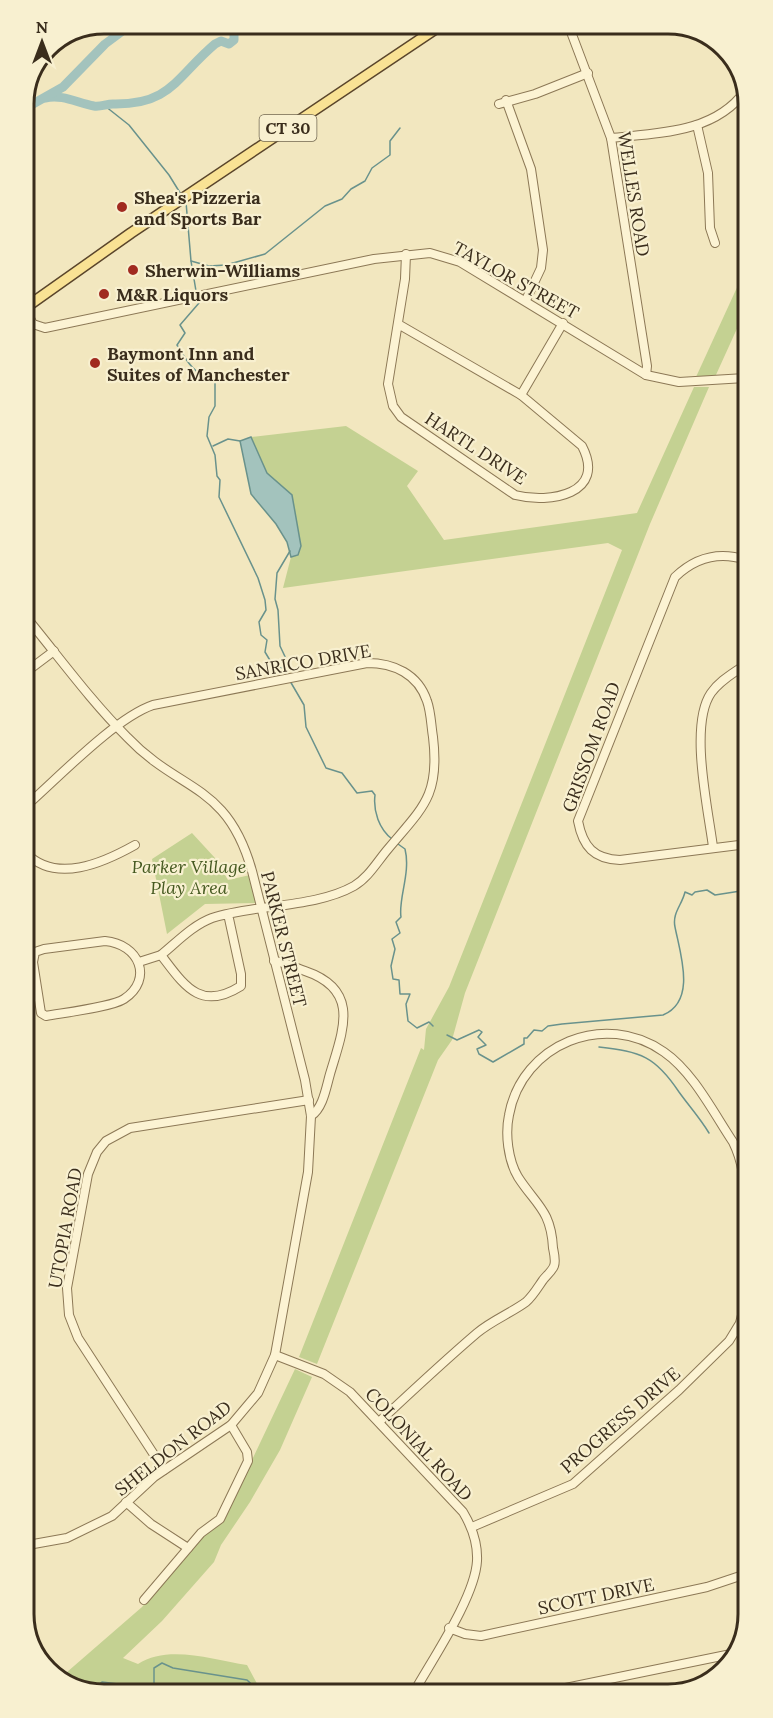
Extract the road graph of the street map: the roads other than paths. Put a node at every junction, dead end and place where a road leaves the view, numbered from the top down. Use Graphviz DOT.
graph roads {
  1 [pos="427,35"];
  2 [pos="572,35"];
  3 [pos="588,73"];
  4 [pos="738,99"];
  5 [pos="697,125"];
  6 [pos="611,138"];
  7 [pos="715,243"];
  8 [pos="406,254"];
  9 [pos="526,300"];
  10 [pos="35,301"];
  11 [pos="563,323"];
  12 [pos="398,324"];
  13 [pos="35,325"];
  14 [pos="646,375"];
  15 [pos="738,378"];
  16 [pos="521,395"];
  17 [pos="738,559"];
  18 [pos="35,628"];
  19 [pos="54,651"];
  20 [pos="35,666"];
  21 [pos="738,672"];
  22 [pos="117,726"];
  23 [pos="35,798"];
  24 [pos="135,845"];
  25 [pos="738,845"];
  26 [pos="713,847"];
  27 [pos="34,859"];
  28 [pos="261,908"];
  29 [pos="228,914"];
  30 [pos="34,955"];
  31 [pos="161,955"];
  32 [pos="274,961"];
  33 [pos="139,962"];
  34 [pos="34,971"];
  35 [pos="309,1100"];
  36 [pos="311,1116"];
  37 [pos="738,1153"];
  38 [pos="738,1326"];
  39 [pos="275,1355"];
  40 [pos="379,1422"];
  41 [pos="231,1425"];
  42 [pos="164,1470"];
  43 [pos="126,1502"];
  44 [pos="472,1527"];
  45 [pos="34,1544"];
  46 [pos="188,1548"];
  47 [pos="738,1576"];
  48 [pos="144,1600"];
  49 [pos="449,1628"];
  50 [pos="724,1655"];
  51 [pos="419,1684"];
  52 [pos="586,1684"];
  1 -- 10 [label="main road, CT 30"];
  2 -- 3 [label="street, WELLES ROAD"];
  3 -- 6 [label="street, WELLES ROAD"];
  3 -- 9 [label="street"];
  4 -- 5 [label="street"];
  5 -- 6 [label="street"];
  5 -- 7 [label="street"];
  6 -- 14 [label="street, WELLES ROAD"];
  8 -- 9 [label="street, TAYLOR STREET"];
  8 -- 12 [label="street, HARTL DRIVE"];
  8 -- 13 [label="street, TAYLOR STREET"];
  9 -- 11 [label="street, TAYLOR STREET"];
  11 -- 14 [label="street, TAYLOR STREET"];
  11 -- 16 [label="street"];
  12 -- 16 [label="street, HARTL DRIVE"];
  12 -- 16 [label="street, HARTL DRIVE"];
  14 -- 15 [label="street, TAYLOR STREET"];
  17 -- 26 [label="street, GRISSOM ROAD"];
  18 -- 19 [label="street, PARKER STREET"];
  19 -- 20 [label="street"];
  19 -- 22 [label="street, PARKER STREET"];
  21 -- 26 [label="street"];
  22 -- 23 [label="street, SANRICO DRIVE"];
  22 -- 28 [label="street, PARKER STREET"];
  22 -- 28 [label="street, SANRICO DRIVE"];
  24 -- 27 [label="street"];
  25 -- 26 [label="street, GRISSOM ROAD"];
  28 -- 29 [label="street, SANRICO DRIVE"];
  28 -- 32 [label="street, PARKER STREET"];
  29 -- 31 [label="street, SANRICO DRIVE"];
  29 -- 31 [label="street"];
  30 -- 33 [label="street"];
  31 -- 33 [label="street"];
  32 -- 35 [label="street, PARKER STREET"];
  32 -- 36 [label="street"];
  33 -- 34 [label="street"];
  35 -- 36 [label="street, PARKER STREET"];
  35 -- 42 [label="street, UTOPIA ROAD"];
  36 -- 39 [label="street, PARKER STREET"];
  37 -- 40 [label="street"];
  38 -- 44 [label="street, PROGRESS DRIVE"];
  39 -- 40 [label="street, COLONIAL ROAD"];
  39 -- 41 [label="street, SHELDON ROAD"];
  40 -- 44 [label="street, COLONIAL ROAD"];
  41 -- 42 [label="street, SHELDON ROAD"];
  41 -- 46 [label="street"];
  42 -- 43 [label="street, SHELDON ROAD"];
  43 -- 45 [label="street, SHELDON ROAD"];
  43 -- 46 [label="street"];
  44 -- 49 [label="street, COLONIAL ROAD"];
  46 -- 48 [label="street"];
  47 -- 49 [label="street, SCOTT DRIVE"];
  49 -- 51 [label="street, COLONIAL ROAD"];
  50 -- 52 [label="street"];
}
